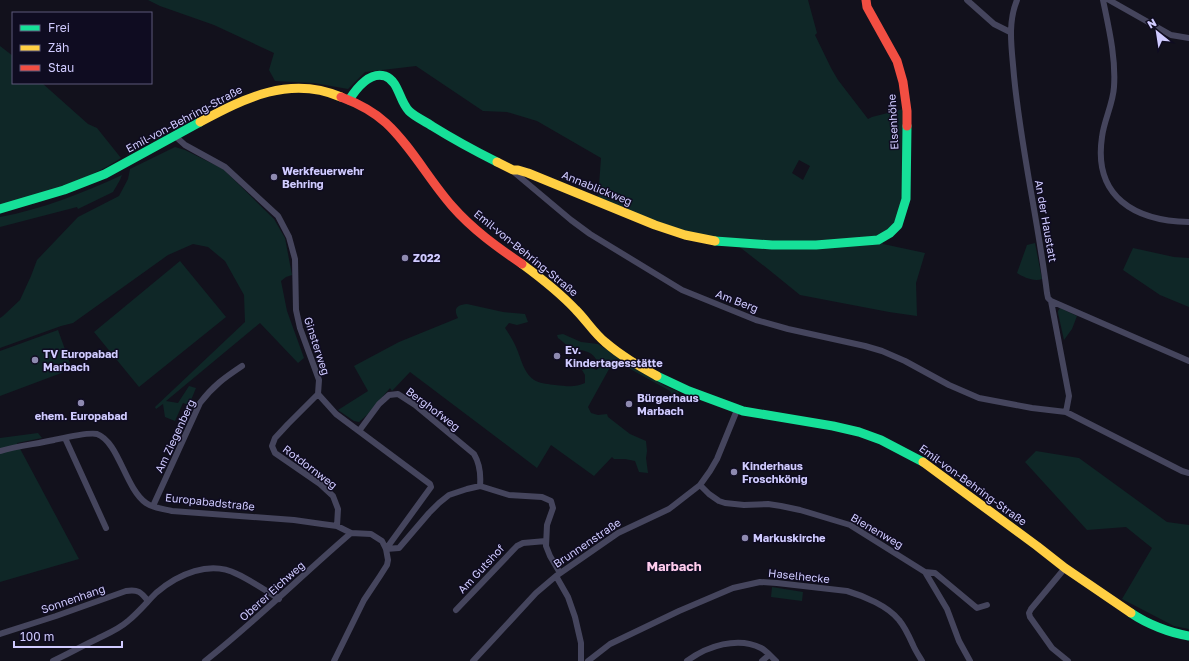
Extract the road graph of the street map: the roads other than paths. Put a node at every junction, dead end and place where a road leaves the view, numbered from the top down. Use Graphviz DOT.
graph roads {
  1 [pos="866,0"];
  2 [pos="967,0"];
  3 [pos="1017,0"];
  4 [pos="1103,0"];
  5 [pos="1109,0"];
  6 [pos="1010,32"];
  7 [pos="1189,38"];
  8 [pos="349,100"];
  9 [pos="175,136"];
  10 [pos="513,170"];
  11 [pos="0,209"];
  12 [pos="1189,222"];
  13 [pos="878,240"];
  14 [pos="1051,301"];
  15 [pos="1189,361"];
  16 [pos="242,366"];
  17 [pos="318,394"];
  18 [pos="737,410"];
  19 [pos="1066,412"];
  20 [pos="359,431"];
  21 [pos="65,438"];
  22 [pos="0,451"];
  23 [pos="1189,473"];
  24 [pos="700,485"];
  25 [pos="480,486"];
  26 [pos="153,506"];
  27 [pos="337,526"];
  28 [pos="106,528"];
  29 [pos="351,533"];
  30 [pos="546,541"];
  31 [pos="386,549"];
  32 [pos="1065,568"];
  33 [pos="925,572"];
  34 [pos="558,575"];
  35 [pos="279,598"];
  36 [pos="148,601"];
  37 [pos="987,605"];
  38 [pos="456,610"];
  39 [pos="0,634"];
  40 [pos="1189,636"];
  41 [pos="769,655"];
  42 [pos="53,661"];
  43 [pos="205,661"];
  44 [pos="334,661"];
  45 [pos="473,661"];
  46 [pos="581,661"];
  47 [pos="588,661"];
  48 [pos="687,661"];
  49 [pos="762,661"];
  50 [pos="776,661"];
  51 [pos="922,661"];
  52 [pos="970,661"];
  53 [pos="1068,661"];
  1 -- 13 [label="main road, Elsenhöhe"];
  2 -- 6 [label="street"];
  3 -- 6 [label="street, An der Haustatt"];
  4 -- 12 [label="street"];
  5 -- 7 [label="street"];
  6 -- 14 [label="street, An der Haustatt"];
  8 -- 9 [label="main road, Emil-von-Behring-Straße"];
  8 -- 10 [label="main road, Annablickweg"];
  8 -- 18 [label="main road, Emil-von-Behring-Straße"];
  9 -- 11 [label="main road, Emil-von-Behring-Straße"];
  9 -- 17 [label="street, Ginsterweg"];
  10 -- 13 [label="main road, Annablickweg"];
  10 -- 19 [label="street, Am Berg"];
  14 -- 15 [label="street"];
  14 -- 19 [label="street, An der Haustatt"];
  16 -- 26 [label="street, Am Ziegenberg"];
  17 -- 20 [label="street"];
  17 -- 27 [label="street, Rotdornweg"];
  18 -- 24 [label="street, Brunnenstraße"];
  18 -- 32 [label="main road, Emil-von-Behring-Straße"];
  19 -- 23 [label="street"];
  20 -- 25 [label="street, Berghofweg"];
  20 -- 31 [label="street"];
  21 -- 22 [label="street, Europabadstraße"];
  21 -- 26 [label="street, Europabadstraße"];
  21 -- 28 [label="street"];
  24 -- 33 [label="street, Bienenweg"];
  24 -- 34 [label="street, Brunnenstraße"];
  25 -- 30 [label="street"];
  25 -- 31 [label="street"];
  26 -- 27 [label="street, Europabadstraße"];
  27 -- 29 [label="street, Europabadstraße"];
  29 -- 31 [label="street"];
  29 -- 35 [label="street, Oberer Eichweg"];
  30 -- 34 [label="street"];
  30 -- 38 [label="street, Am Gutshof"];
  31 -- 44 [label="street"];
  32 -- 40 [label="main road, Emil-von-Behring-Straße"];
  32 -- 53 [label="street"];
  33 -- 37 [label="street, Bienenweg"];
  33 -- 52 [label="street"];
  34 -- 45 [label="street, Brunnenstraße"];
  34 -- 46 [label="street"];
  35 -- 36 [label="street"];
  35 -- 43 [label="street, Oberer Eichweg"];
  36 -- 39 [label="street, Sonnenhang"];
  36 -- 42 [label="street"];
  41 -- 48 [label="street"];
  41 -- 49 [label="street"];
  41 -- 50 [label="street"];
  47 -- 51 [label="street, Haselhecke"];
}
